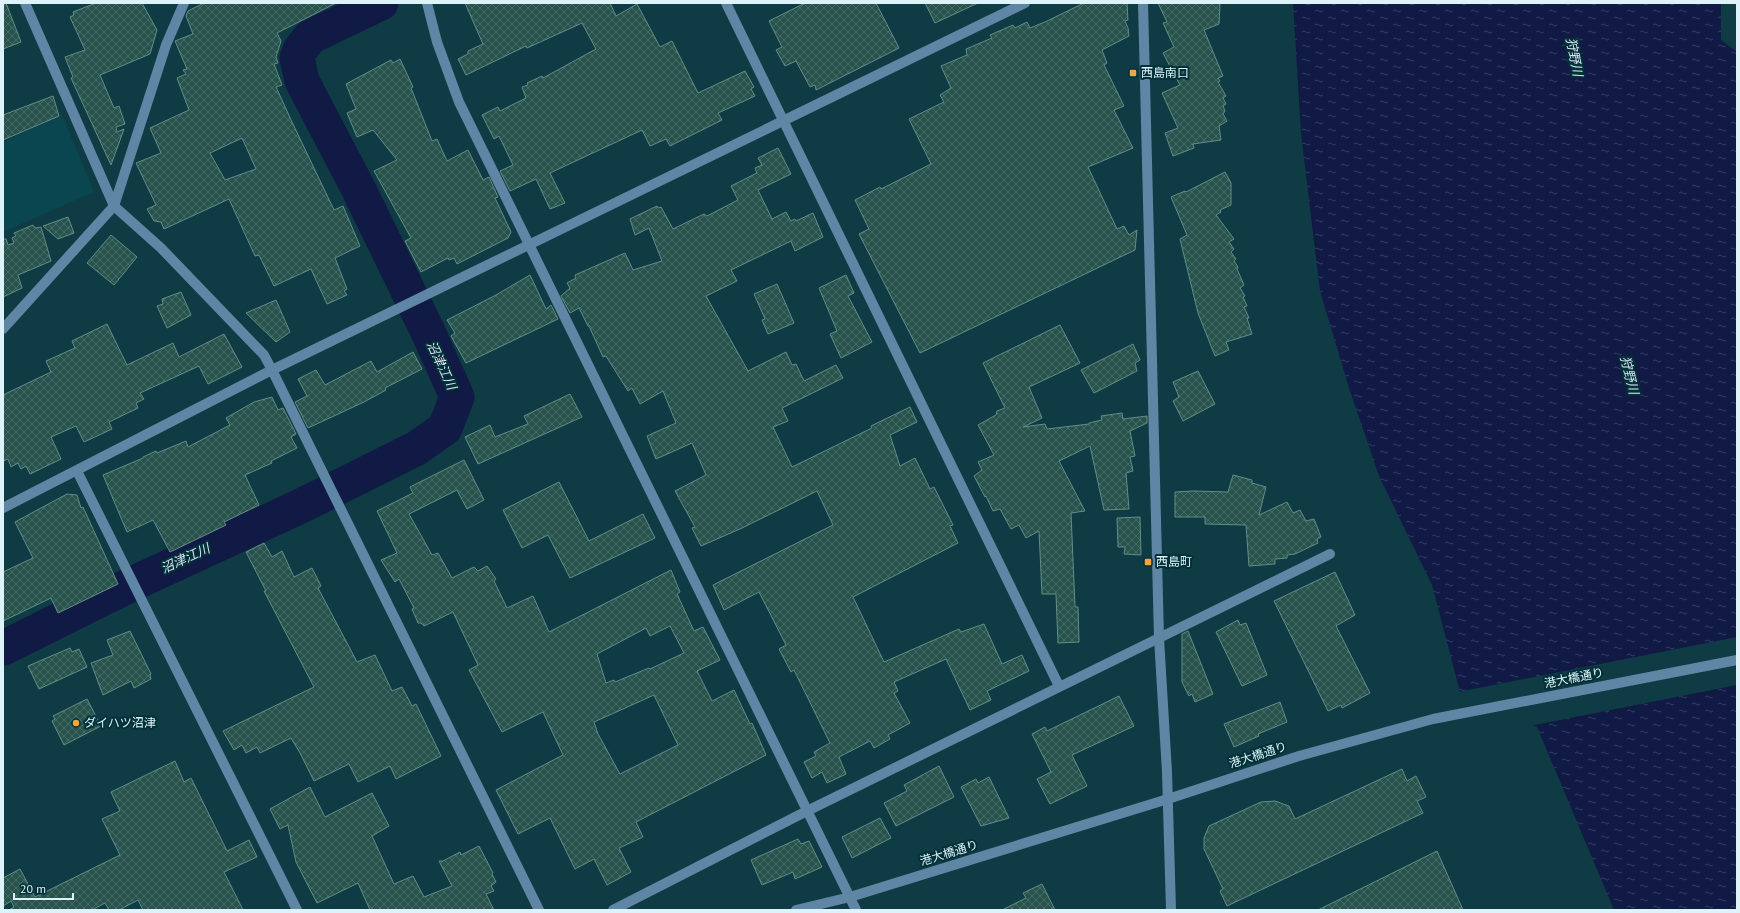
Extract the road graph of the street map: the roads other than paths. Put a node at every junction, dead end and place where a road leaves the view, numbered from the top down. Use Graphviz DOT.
graph roads {
  1 [pos="25,3"];
  2 [pos="184,3"];
  3 [pos="427,3"];
  4 [pos="726,3"];
  5 [pos="1143,3"];
  6 [pos="1022,4"];
  7 [pos="782,121"];
  8 [pos="114,206"];
  9 [pos="529,245"];
  10 [pos="3,329"];
  11 [pos="272,370"];
  12 [pos="77,471"];
  13 [pos="3,508"];
  14 [pos="1330,554"];
  15 [pos="1159,638"];
  16 [pos="1737,660"];
  17 [pos="1059,686"];
  18 [pos="1168,799"];
  19 [pos="807,811"];
  20 [pos="850,897"];
  21 [pos="296,910"];
  22 [pos="539,910"];
  23 [pos="613,910"];
  24 [pos="796,910"];
  25 [pos="856,910"];
  26 [pos="1171,910"];
  1 -- 8 [label="street"];
  2 -- 8 [label="street"];
  3 -- 9 [label="street"];
  4 -- 7 [label="street"];
  5 -- 15 [label="street"];
  6 -- 7 [label="street"];
  7 -- 9 [label="street"];
  7 -- 17 [label="street"];
  8 -- 10 [label="street"];
  8 -- 11 [label="street"];
  9 -- 11 [label="street"];
  9 -- 19 [label="street"];
  11 -- 12 [label="street"];
  11 -- 22 [label="street"];
  12 -- 13 [label="street"];
  12 -- 21 [label="street"];
  14 -- 15 [label="street"];
  15 -- 17 [label="street"];
  15 -- 18 [label="street"];
  16 -- 18 [label="street, 港大橋通り"];
  17 -- 19 [label="street"];
  18 -- 20 [label="street, 港大橋通り"];
  18 -- 26 [label="street"];
  19 -- 20 [label="street"];
  19 -- 23 [label="street"];
  20 -- 24 [label="street, 港大橋通り"];
  20 -- 25 [label="street"];
}
